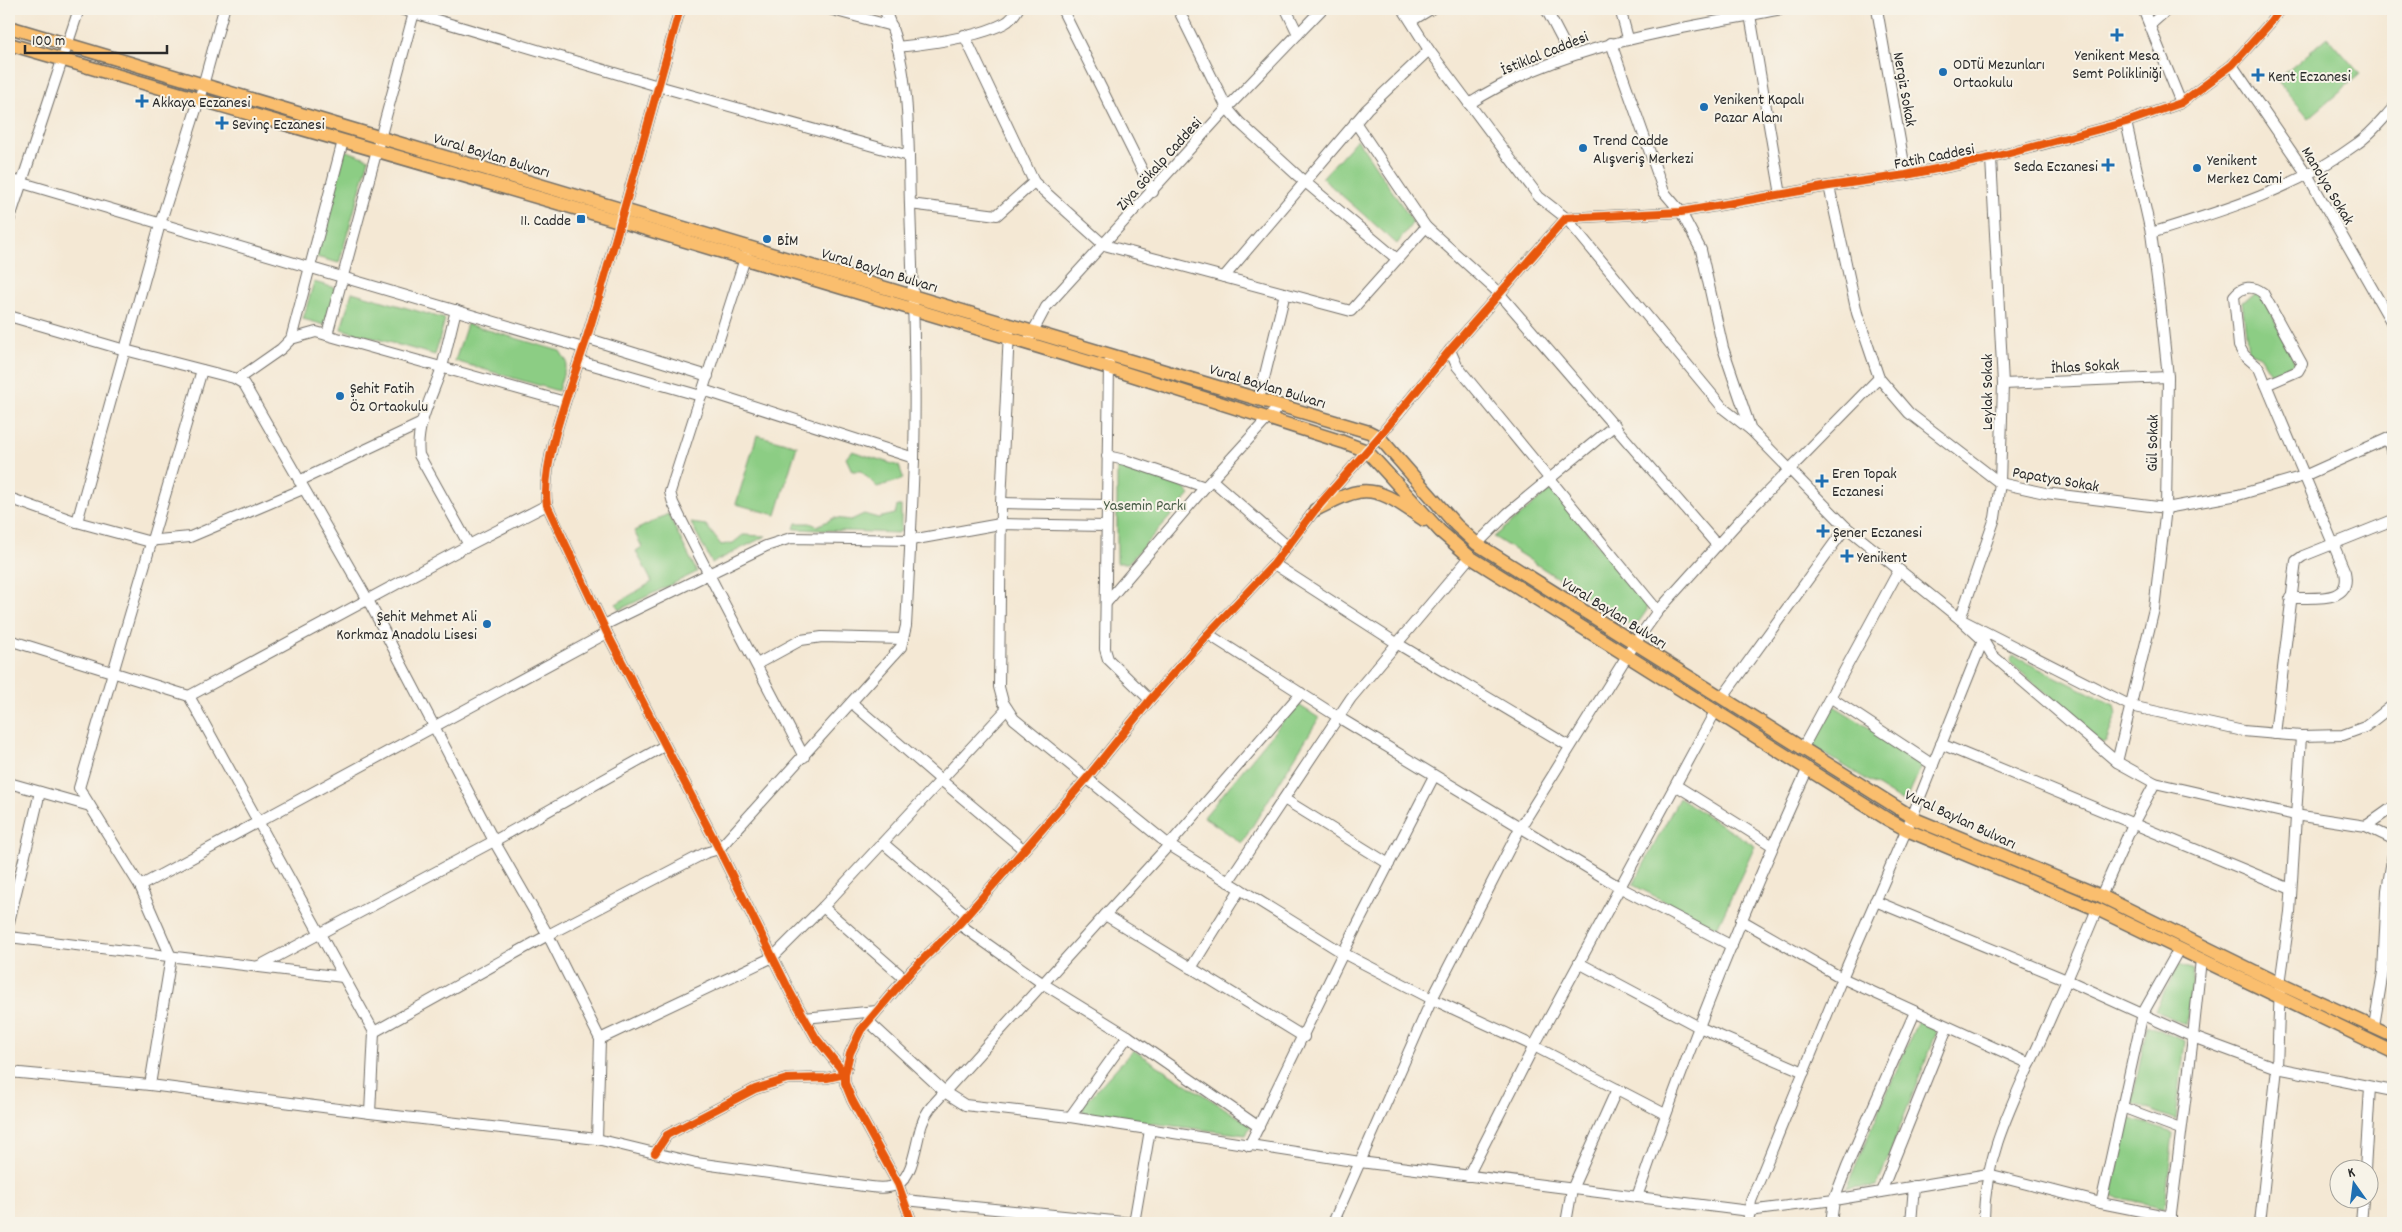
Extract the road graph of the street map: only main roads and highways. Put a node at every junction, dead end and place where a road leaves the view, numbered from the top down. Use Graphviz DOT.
graph roads {
  1 [pos="2388,9"];
  2 [pos="2393,13"];
  3 [pos="9,27"];
  4 [pos="9,44"];
  5 [pos="621,215"];
  6 [pos="913,302"];
  7 [pos="1315,510"];
  8 [pos="1440,531"];
  9 [pos="2393,1036"];
  10 [pos="2393,1052"];
  1 -- 2 [label="main road"];
  3 -- 5 [label="main road, Vural Baylan Bulvarı"];
  4 -- 5 [label="main road, Vural Baylan Bulvarı"];
  5 -- 6 [label="main road, Vural Baylan Bulvarı"];
  6 -- 8 [label="main road, Vural Baylan Bulvarı"];
  6 -- 9 [label="main road, Vural Baylan Bulvarı"];
  7 -- 8 [label="main road"];
  8 -- 10 [label="main road, Vural Baylan Bulvarı"];
}
